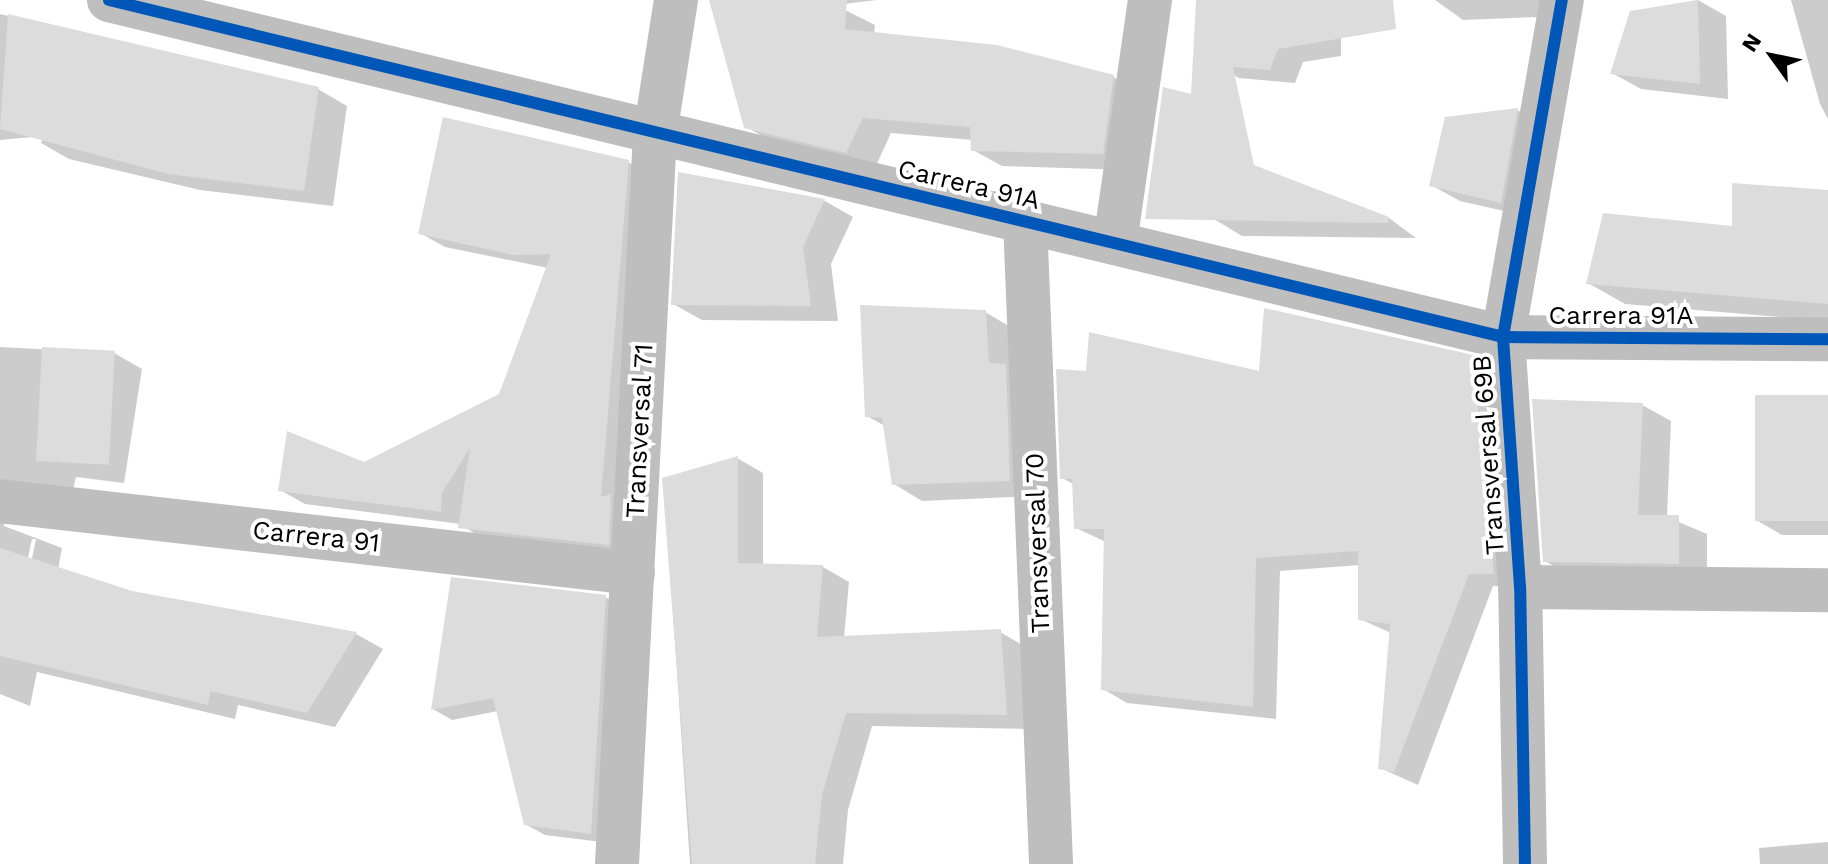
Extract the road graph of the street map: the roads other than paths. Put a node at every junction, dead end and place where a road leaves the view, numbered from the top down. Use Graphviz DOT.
graph roads {
  1 [pos="109,0"];
  2 [pos="676,0"];
  3 [pos="1150,0"];
  4 [pos="1562,0"];
  5 [pos="200,11"];
  6 [pos="655,134"];
  7 [pos="1025,221"];
  8 [pos="1115,243"];
  9 [pos="1503,337"];
  10 [pos="1828,339"];
  11 [pos="0,501"];
  12 [pos="633,573"];
  13 [pos="1520,587"];
  14 [pos="1828,590"];
  15 [pos="617,864"];
  16 [pos="1051,864"];
  17 [pos="1525,864"];
  1 -- 5 [label="street, Carrera 91A"];
  2 -- 6 [label="street, Transversal 71"];
  3 -- 8 [label="street"];
  4 -- 9 [label="street, Transversal 69B"];
  5 -- 6 [label="street, Carrera 91A"];
  6 -- 7 [label="street, Carrera 91A"];
  6 -- 12 [label="street, Transversal 71"];
  7 -- 8 [label="street, Carrera 91A"];
  7 -- 16 [label="street, Transversal 70"];
  8 -- 9 [label="street, Carrera 91A"];
  9 -- 10 [label="street, Carrera 91A"];
  9 -- 13 [label="street, Transversal 69B"];
  11 -- 12 [label="street, Carrera 91"];
  12 -- 15 [label="street, Transversal 71"];
  13 -- 14 [label="street"];
  13 -- 17 [label="street, Transversal 69B"];
}
